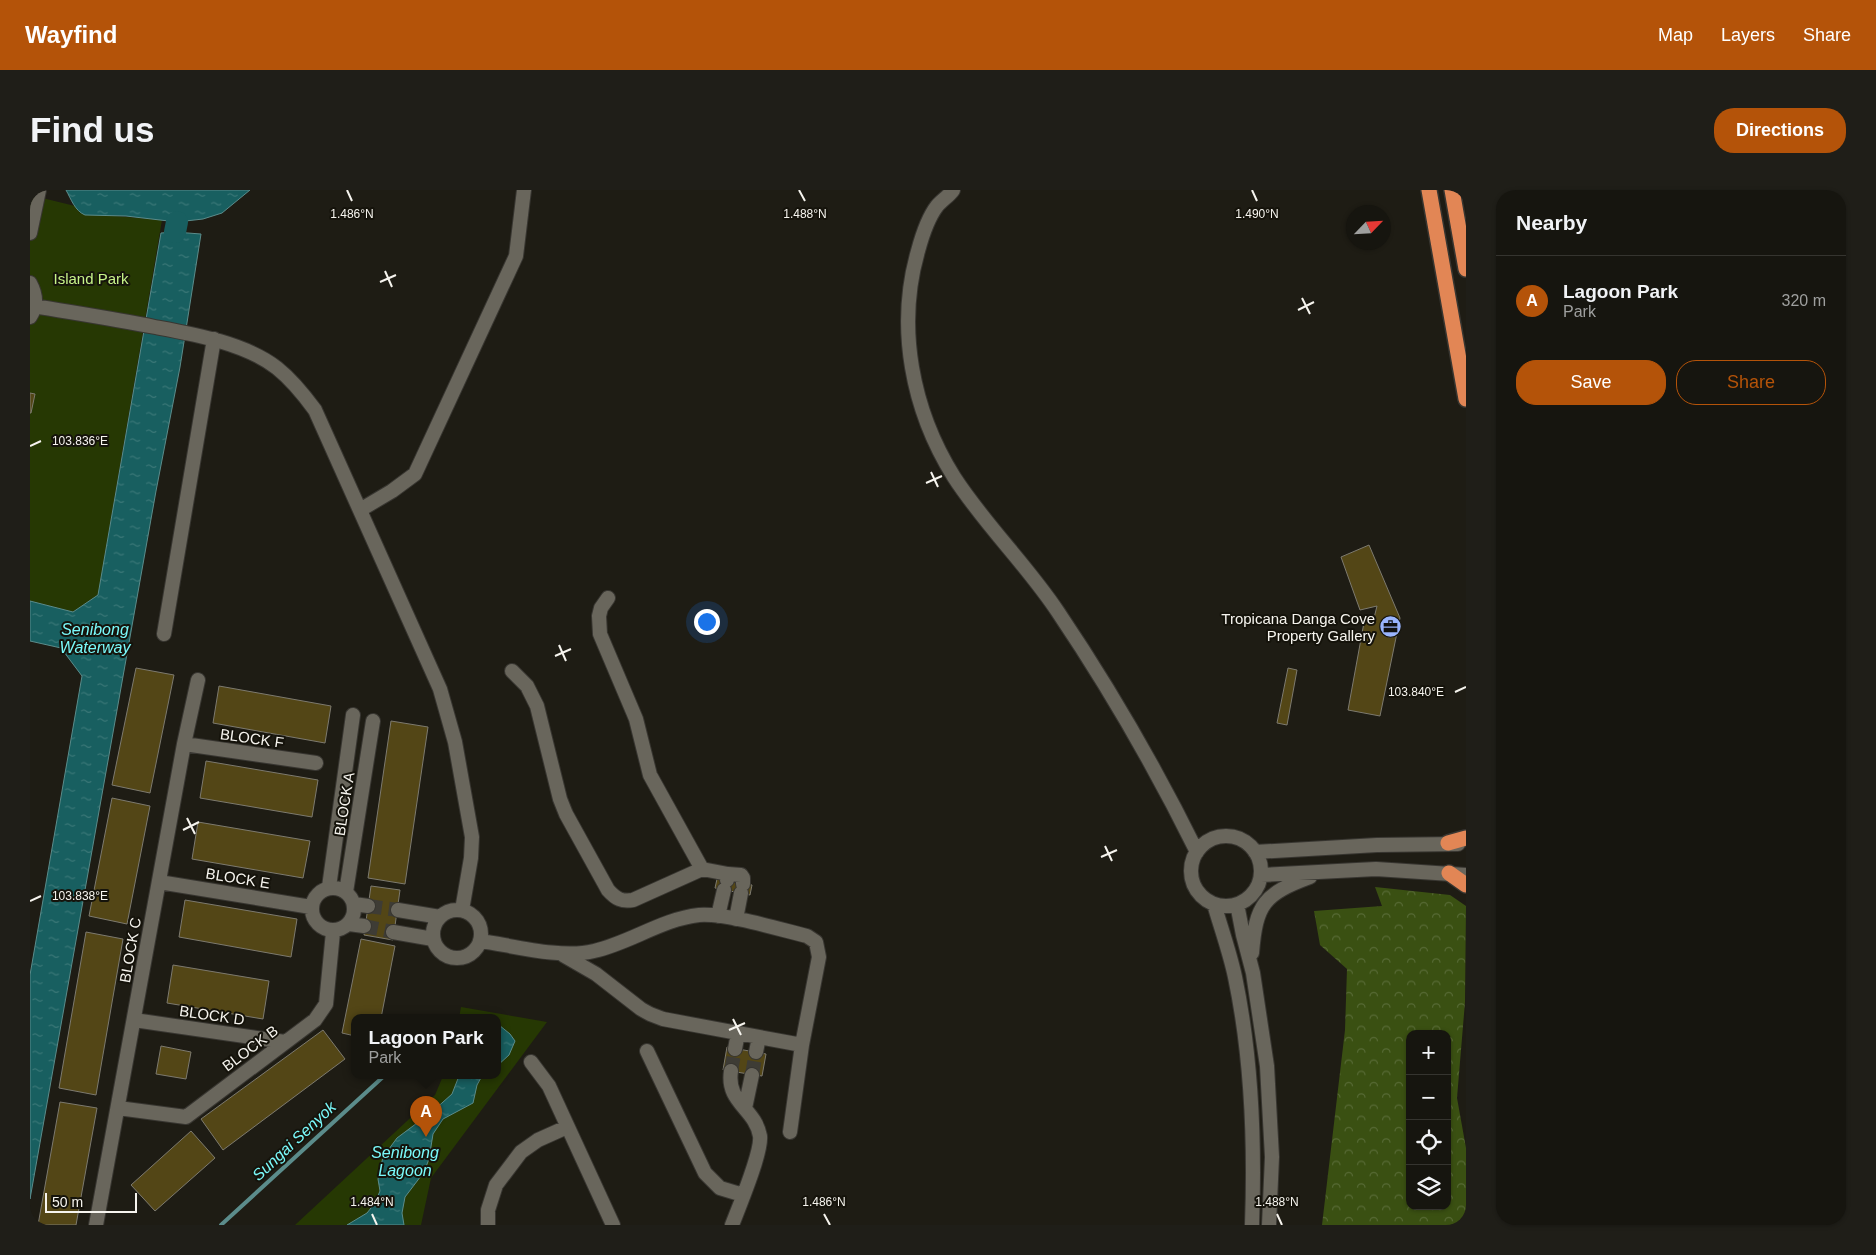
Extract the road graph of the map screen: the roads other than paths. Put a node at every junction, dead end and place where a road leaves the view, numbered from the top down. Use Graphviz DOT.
graph roads {
  1 [pos="39,190"];
  2 [pos="524,190"];
  3 [pos="1430,190"];
  4 [pos="1452,190"];
  5 [pos="949,191"];
  6 [pos="31,228"];
  7 [pos="1466,269"];
  8 [pos="30,283"];
  9 [pos="32,312"];
  10 [pos="214,339"];
  11 [pos="1466,399"];
  12 [pos="360,510"];
  13 [pos="608,598"];
  14 [pos="164,634"];
  15 [pos="512,671"];
  16 [pos="198,680"];
  17 [pos="353,715"];
  18 [pos="374,721"];
  19 [pos="184,744"];
  20 [pos="316,764"];
  21 [pos="1466,838"];
  22 [pos="1448,844"];
  23 [pos="1466,845"];
  24 [pos="1197,852"];
  25 [pos="1255,852"];
  26 [pos="702,869"];
  27 [pos="1323,872"];
  28 [pos="1448,873"];
  29 [pos="1261,875"];
  30 [pos="1466,875"];
  31 [pos="726,881"];
  32 [pos="159,882"];
  33 [pos="1466,885"];
  34 [pos="329,888"];
  35 [pos="350,898"];
  36 [pos="1214,904"];
  37 [pos="1237,904"];
  38 [pos="368,906"];
  39 [pos="311,907"];
  40 [pos="398,910"];
  41 [pos="462,910"];
  42 [pos="440,916"];
  43 [pos="718,916"];
  44 [pos="736,919"];
  45 [pos="349,924"];
  46 [pos="364,926"];
  47 [pos="333,932"];
  48 [pos="393,932"];
  49 [pos="433,939"];
  50 [pos="481,941"];
  51 [pos="560,953"];
  52 [pos="1251,964"];
  53 [pos="134,1020"];
  54 [pos="738,1033"];
  55 [pos="759,1037"];
  56 [pos="285,1042"];
  57 [pos="802,1044"];
  58 [pos="735,1049"];
  59 [pos="647,1051"];
  60 [pos="756,1052"];
  61 [pos="531,1062"];
  62 [pos="731,1071"];
  63 [pos="752,1075"];
  64 [pos="118,1108"];
  65 [pos="746,1108"];
  66 [pos="568,1127"];
  67 [pos="790,1132"];
  68 [pos="743,1195"];
  69 [pos="96,1225"];
  70 [pos="488,1225"];
  71 [pos="613,1225"];
  72 [pos="732,1225"];
  73 [pos="1252,1225"];
  74 [pos="1270,1225"];
  1 -- 6 [label="street"];
  2 -- 12 [label="street"];
  3 -- 11 [label="highway"];
  4 -- 7 [label="highway"];
  5 -- 24 [label="street"];
  8 -- 9 [label="street"];
  9 -- 10 [label="street"];
  10 -- 12 [label="street"];
  10 -- 14 [label="street"];
  12 -- 41 [label="street"];
  13 -- 26 [label="street"];
  15 -- 26 [label="street"];
  16 -- 19 [label="street, BLOCK C"];
  17 -- 34 [label="street"];
  18 -- 35 [label="street, BLOCK A"];
  19 -- 20 [label="street, BLOCK F"];
  19 -- 32 [label="street, BLOCK C"];
  21 -- 22 [label="highway"];
  22 -- 23 [label="street"];
  22 -- 25 [label="street"];
  24 -- 25 [label="street"];
  24 -- 36 [label="street"];
  25 -- 29 [label="street"];
  26 -- 31 [label="street"];
  27 -- 28 [label="street"];
  27 -- 29 [label="street"];
  27 -- 52 [label="street"];
  28 -- 30 [label="street"];
  28 -- 33 [label="highway"];
  29 -- 37 [label="street"];
  31 -- 43 [label="street"];
  31 -- 44 [label="street"];
  32 -- 39 [label="street, BLOCK E"];
  32 -- 53 [label="street, BLOCK C"];
  34 -- 35 [label="street"];
  34 -- 39 [label="street"];
  35 -- 38 [label="street"];
  35 -- 45 [label="street"];
  36 -- 37 [label="street"];
  36 -- 73 [label="street"];
  37 -- 52 [label="street"];
  39 -- 47 [label="street"];
  40 -- 42 [label="street"];
  41 -- 42 [label="street"];
  41 -- 50 [label="street"];
  42 -- 49 [label="street"];
  43 -- 44 [label="street"];
  43 -- 51 [label="street"];
  44 -- 57 [label="street"];
  45 -- 46 [label="street"];
  45 -- 47 [label="street"];
  47 -- 56 [label="street, BLOCK B"];
  48 -- 49 [label="street"];
  49 -- 50 [label="street"];
  50 -- 51 [label="street"];
  51 -- 54 [label="street"];
  52 -- 74 [label="street"];
  53 -- 56 [label="street, BLOCK D"];
  53 -- 64 [label="street, BLOCK C"];
  54 -- 55 [label="street"];
  54 -- 58 [label="street"];
  55 -- 57 [label="street"];
  55 -- 60 [label="street"];
  56 -- 64 [label="street, BLOCK B"];
  57 -- 67 [label="street"];
  59 -- 68 [label="street"];
  61 -- 66 [label="street"];
  62 -- 65 [label="street"];
  63 -- 65 [label="street"];
  64 -- 69 [label="street, BLOCK C"];
  65 -- 68 [label="street"];
  66 -- 70 [label="street"];
  66 -- 71 [label="street"];
  68 -- 72 [label="street"];
}
